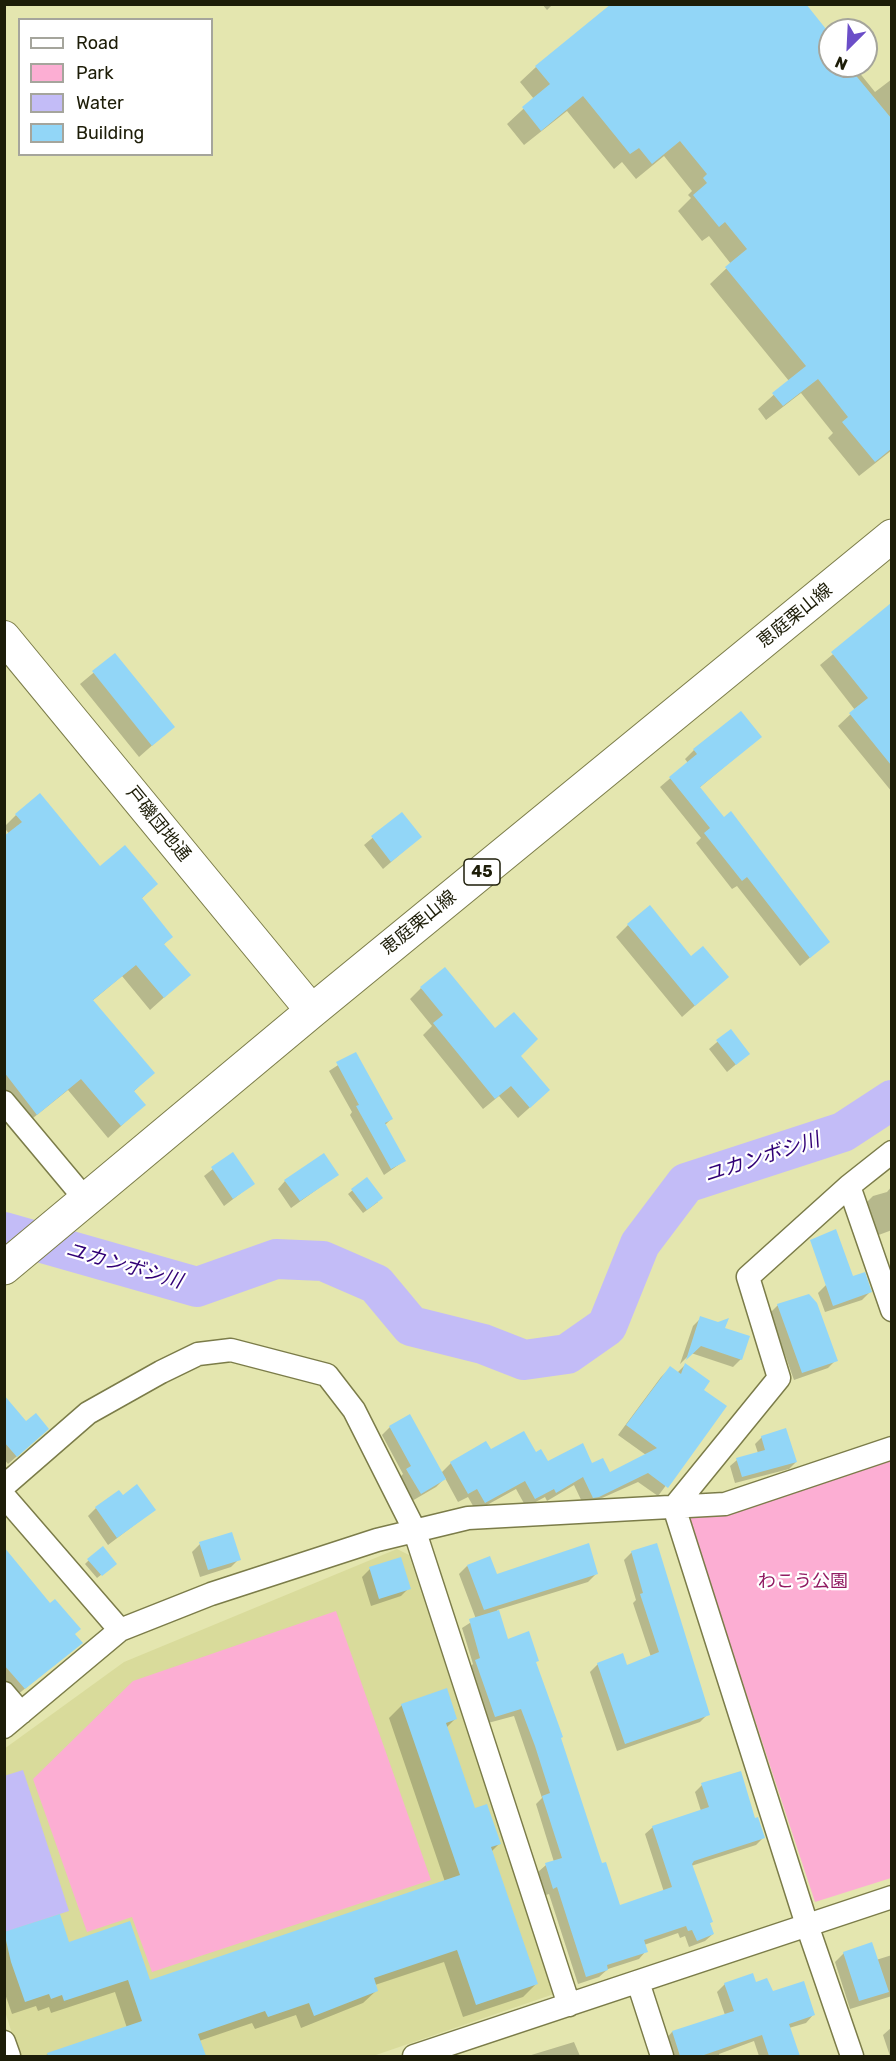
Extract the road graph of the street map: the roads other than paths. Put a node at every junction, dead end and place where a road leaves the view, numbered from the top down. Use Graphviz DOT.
graph roads {
  1 [pos="891,536"];
  2 [pos="4,637"];
  3 [pos="312,1011"];
  4 [pos="4,1102"];
  5 [pos="891,1152"];
  6 [pos="849,1186"];
  7 [pos="80,1205"];
  8 [pos="10,1263"];
  9 [pos="891,1310"];
  10 [pos="891,1448"];
  11 [pos="4,1486"];
  12 [pos="4,1496"];
  13 [pos="674,1507"];
  14 [pos="414,1529"];
  15 [pos="120,1630"];
  16 [pos="4,1693"];
  17 [pos="13,1720"];
  18 [pos="891,1898"];
  19 [pos="807,1926"];
  20 [pos="638,1982"];
  21 [pos="569,2005"];
  22 [pos="4,2042"];
  23 [pos="456,2050"];
  24 [pos="9,2056"];
  25 [pos="414,2056"];
  26 [pos="662,2056"];
  27 [pos="852,2056"];
  1 -- 3 [label="main road, 恵庭栗山線 / 45"];
  2 -- 3 [label="street, 戸磯団地通"];
  3 -- 7 [label="main road, 恵庭栗山線 / 45"];
  4 -- 7 [label="street"];
  5 -- 6 [label="street"];
  6 -- 9 [label="street"];
  6 -- 13 [label="street"];
  7 -- 8 [label="main road, 恵庭栗山線 / 45"];
  10 -- 13 [label="street"];
  11 -- 14 [label="street"];
  12 -- 15 [label="street"];
  13 -- 14 [label="street"];
  13 -- 19 [label="street"];
  14 -- 15 [label="street"];
  14 -- 21 [label="street"];
  15 -- 17 [label="street"];
  16 -- 17 [label="street"];
  18 -- 19 [label="street"];
  19 -- 20 [label="street"];
  19 -- 27 [label="street"];
  20 -- 21 [label="street"];
  20 -- 26 [label="street"];
  21 -- 23 [label="street"];
  22 -- 24 [label="street"];
  23 -- 25 [label="street"];
}
